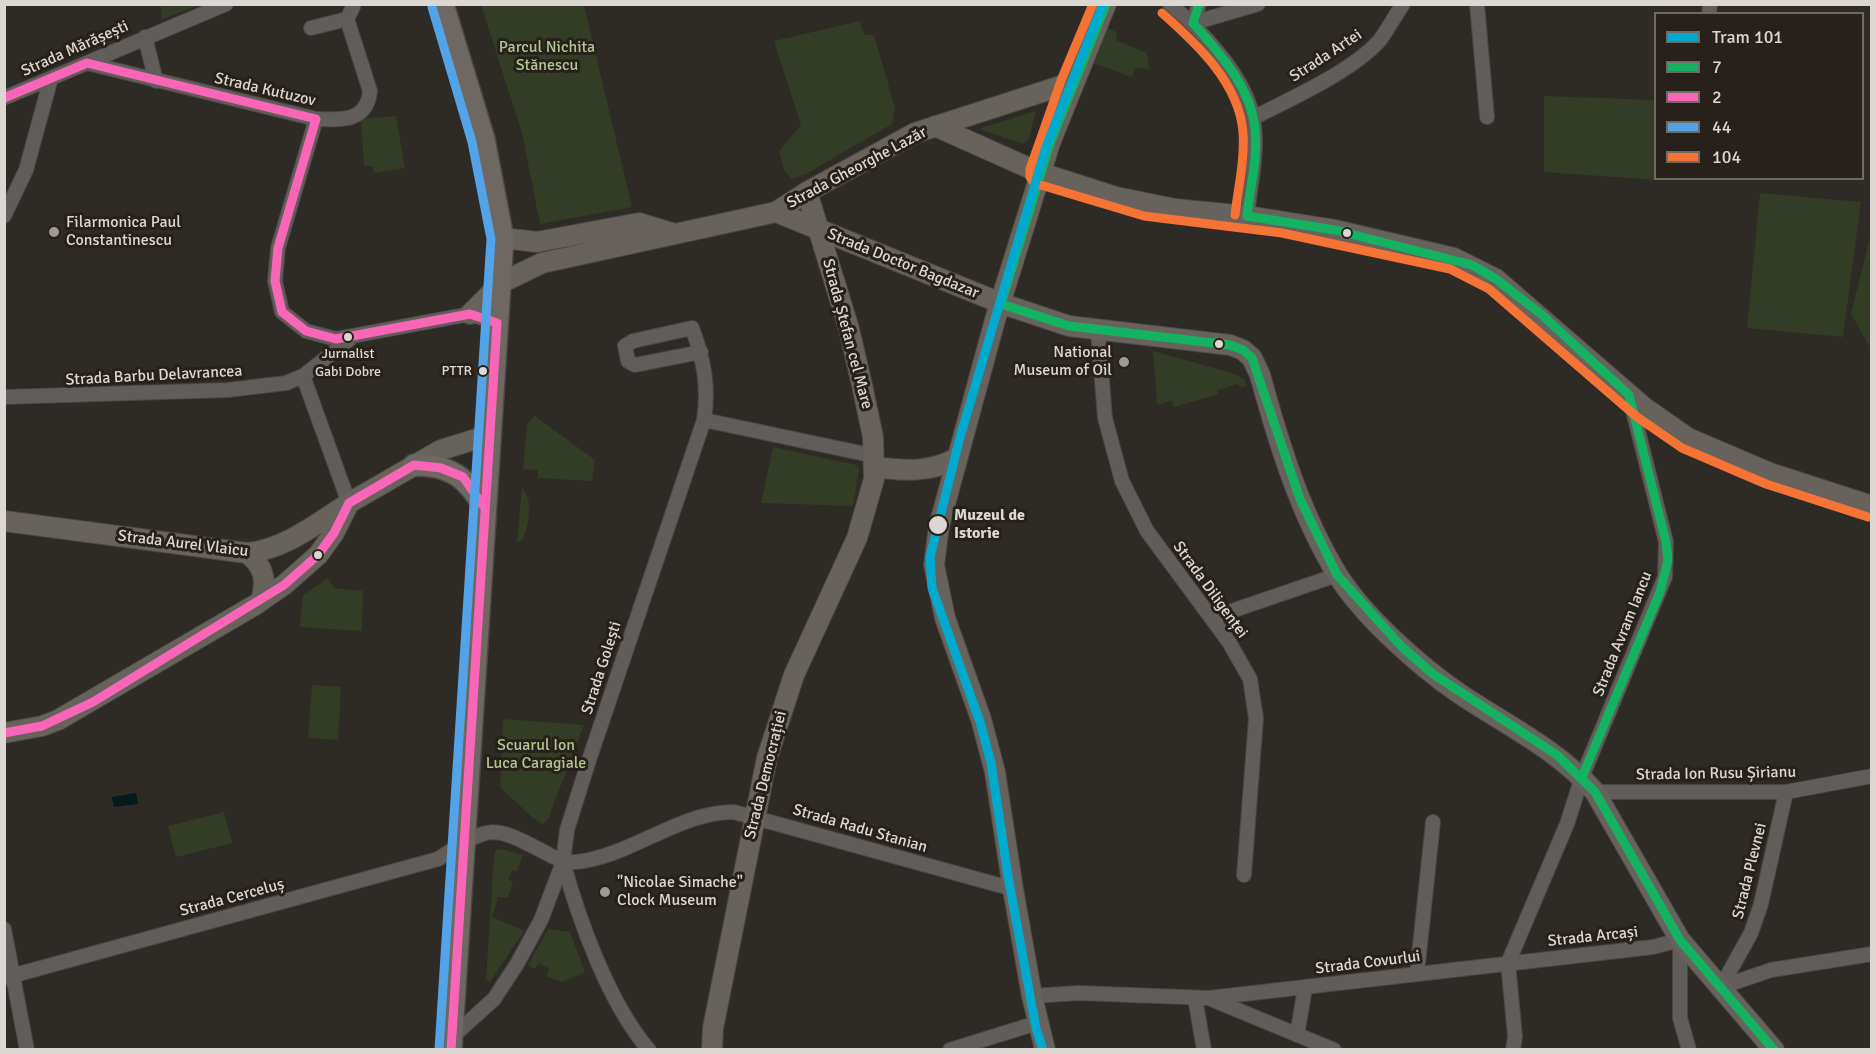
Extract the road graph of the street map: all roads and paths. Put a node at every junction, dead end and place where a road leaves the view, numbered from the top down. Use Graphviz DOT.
graph roads {
  1 [pos="226,4"];
  2 [pos="443,4"];
  3 [pos="1106,4"];
  4 [pos="1170,4"];
  5 [pos="1198,4"];
  6 [pos="1258,4"];
  7 [pos="1402,4"];
  8 [pos="1477,4"];
  9 [pos="1193,23"];
  10 [pos="311,28"];
  11 [pos="145,37"];
  12 [pos="87,63"];
  13 [pos="51,78"];
  14 [pos="156,81"];
  15 [pos="1073,82"];
  16 [pos="4,98"];
  17 [pos="1487,117"];
  18 [pos="1253,118"];
  19 [pos="316,120"];
  20 [pos="935,126"];
  21 [pos="1041,173"];
  22 [pos="807,192"];
  23 [pos="776,212"];
  24 [pos="4,216"];
  25 [pos="1246,216"];
  26 [pos="818,229"];
  27 [pos="674,234"];
  28 [pos="503,238"];
  29 [pos="501,283"];
  30 [pos="1001,304"];
  31 [pos="470,314"];
  32 [pos="497,323"];
  33 [pos="1098,331"];
  34 [pos="351,338"];
  35 [pos="701,352"];
  36 [pos="303,376"];
  37 [pos="1629,395"];
  38 [pos="4,397"];
  39 [pos="704,420"];
  40 [pos="489,435"];
  41 [pos="957,458"];
  42 [pos="414,465"];
  43 [pos="875,467"];
  44 [pos="349,503"];
  45 [pos="1872,506"];
  46 [pos="485,508"];
  47 [pos="4,521"];
  48 [pos="247,553"];
  49 [pos="1337,575"];
  50 [pos="261,601"];
  51 [pos="1211,618"];
  52 [pos="4,733"];
  53 [pos="1872,776"];
  54 [pos="1582,777"];
  55 [pos="1595,792"];
  56 [pos="1786,792"];
  57 [pos="754,815"];
  58 [pos="1433,822"];
  59 [pos="464,843"];
  60 [pos="563,862"];
  61 [pos="1244,874"];
  62 [pos="1012,889"];
  63 [pos="4,929"];
  64 [pos="1680,940"];
  65 [pos="1872,954"];
  66 [pos="1508,963"];
  67 [pos="1417,974"];
  68 [pos="9,976"];
  69 [pos="1721,987"];
  70 [pos="1305,988"];
  71 [pos="1032,996"];
  72 [pos="1195,998"];
  73 [pos="1209,998"];
  74 [pos="1037,1023"];
  75 [pos="1297,1035"];
  76 [pos="451,1044"];
  77 [pos="27,1050"];
  78 [pos="649,1050"];
  79 [pos="712,1050"];
  80 [pos="950,1050"];
  81 [pos="1045,1050"];
  82 [pos="1204,1050"];
  83 [pos="1334,1050"];
  84 [pos="1513,1050"];
  85 [pos="1689,1050"];
  86 [pos="1774,1050"];
  1 -- 11 [label="street, Strada Mărășești"];
  2 -- 28 [label="main road"];
  3 -- 15 [label="main road"];
  4 -- 9 [label="street"];
  5 -- 9 [label="street"];
  6 -- 9 [label="street"];
  7 -- 18 [label="street, Strada Artei"];
  8 -- 17 [label="street"];
  9 -- 18 [label="street"];
  10 -- 19 [label="street, Strada Kutuzov"];
  11 -- 12 [label="street, Strada Mărășești"];
  11 -- 14 [label="street"];
  12 -- 13 [label="street, Strada Mărășești"];
  12 -- 14 [label="street, Strada Kutuzov"];
  13 -- 16 [label="street, Strada Mărășești"];
  13 -- 24 [label="street"];
  14 -- 19 [label="street, Strada Kutuzov"];
  15 -- 20 [label="main road, Strada Gheorghe Lazăr"];
  15 -- 21 [label="main road"];
  18 -- 25 [label="street"];
  19 -- 34 [label="street"];
  20 -- 21 [label="main road"];
  20 -- 22 [label="main road, Strada Gheorghe Lazăr"];
  21 -- 25 [label="main road"];
  21 -- 30 [label="main road"];
  22 -- 23 [label="main road, Strada Gheorghe Lazăr"];
  22 -- 26 [label="main road, Strada Ștefan cel Mare"];
  23 -- 26 [label="main road, Strada Doctor Bagdazar"];
  23 -- 27 [label="main road, Strada Gheorghe Lazăr"];
  25 -- 37 [label="main road"];
  26 -- 30 [label="main road, Strada Doctor Bagdazar"];
  26 -- 43 [label="main road, Strada Ștefan cel Mare"];
  27 -- 28 [label="main road, Strada Gheorghe Lazăr"];
  27 -- 29 [label="main road, Strada Gheorghe Lazăr"];
  28 -- 29 [label="main road"];
  29 -- 31 [label="main road, Strada Gheorghe Lazăr"];
  29 -- 32 [label="main road"];
  30 -- 33 [label="main road, Strada Doctor Bagdazar"];
  30 -- 41 [label="main road"];
  31 -- 32 [label="street"];
  31 -- 34 [label="street"];
  32 -- 40 [label="main road"];
  33 -- 49 [label="main road, Strada Doctor Bagdazar"];
  33 -- 51 [label="street, Strada Diligenței"];
  34 -- 36 [label="street"];
  35 -- 35 [label="street, Strada Golești"];
  35 -- 39 [label="street, Strada Golești"];
  36 -- 38 [label="street, Strada Barbu Delavrancea"];
  36 -- 44 [label="street"];
  37 -- 45 [label="main road"];
  37 -- 54 [label="street, Strada Avram Iancu"];
  39 -- 43 [label="street"];
  39 -- 60 [label="street, Strada Golești"];
  40 -- 42 [label="main road, Strada Aurel Vlaicu"];
  40 -- 46 [label="main road"];
  41 -- 43 [label="main road"];
  41 -- 62 [label="main road"];
  42 -- 44 [label="main road, Strada Aurel Vlaicu"];
  42 -- 46 [label="main road"];
  43 -- 57 [label="main road, Strada Democrației"];
  44 -- 48 [label="main road, Strada Aurel Vlaicu"];
  44 -- 50 [label="main road"];
  46 -- 59 [label="main road"];
  47 -- 48 [label="main road, Strada Aurel Vlaicu"];
  48 -- 50 [label="main road"];
  49 -- 51 [label="street"];
  49 -- 54 [label="main road"];
  50 -- 52 [label="main road"];
  51 -- 61 [label="street, Strada Diligenței"];
  53 -- 56 [label="street, Strada Ion Rusu Șirianu"];
  54 -- 55 [label="main road"];
  54 -- 66 [label="street"];
  55 -- 56 [label="street, Strada Ion Rusu Șirianu"];
  55 -- 64 [label="main road"];
  56 -- 69 [label="street, Strada Plevnei"];
  57 -- 60 [label="street, Strada Radu Stanian"];
  57 -- 62 [label="street, Strada Radu Stanian"];
  57 -- 79 [label="main road, Strada Democrației"];
  58 -- 67 [label="street"];
  59 -- 60 [label="street"];
  59 -- 68 [label="street, Strada Cerceluș"];
  59 -- 76 [label="main road"];
  60 -- 76 [label="street, Strada Golești"];
  60 -- 78 [label="street"];
  62 -- 71 [label="main road"];
  63 -- 68 [label="street"];
  64 -- 66 [label="street, Strada Arcași"];
  64 -- 69 [label="main road"];
  64 -- 85 [label="street"];
  65 -- 69 [label="street"];
  66 -- 67 [label="street, Strada Covurlui"];
  66 -- 84 [label="street"];
  67 -- 70 [label="street, Strada Covurlui"];
  68 -- 77 [label="street"];
  69 -- 86 [label="main road"];
  70 -- 73 [label="street, Strada Covurlui"];
  70 -- 75 [label="street"];
  71 -- 72 [label="street, Strada Covurlui"];
  71 -- 74 [label="main road"];
  72 -- 73 [label="street, Strada Covurlui"];
  72 -- 82 [label="street"];
  73 -- 75 [label="street"];
  74 -- 80 [label="street"];
  74 -- 81 [label="main road"];
  75 -- 83 [label="street"];
}
